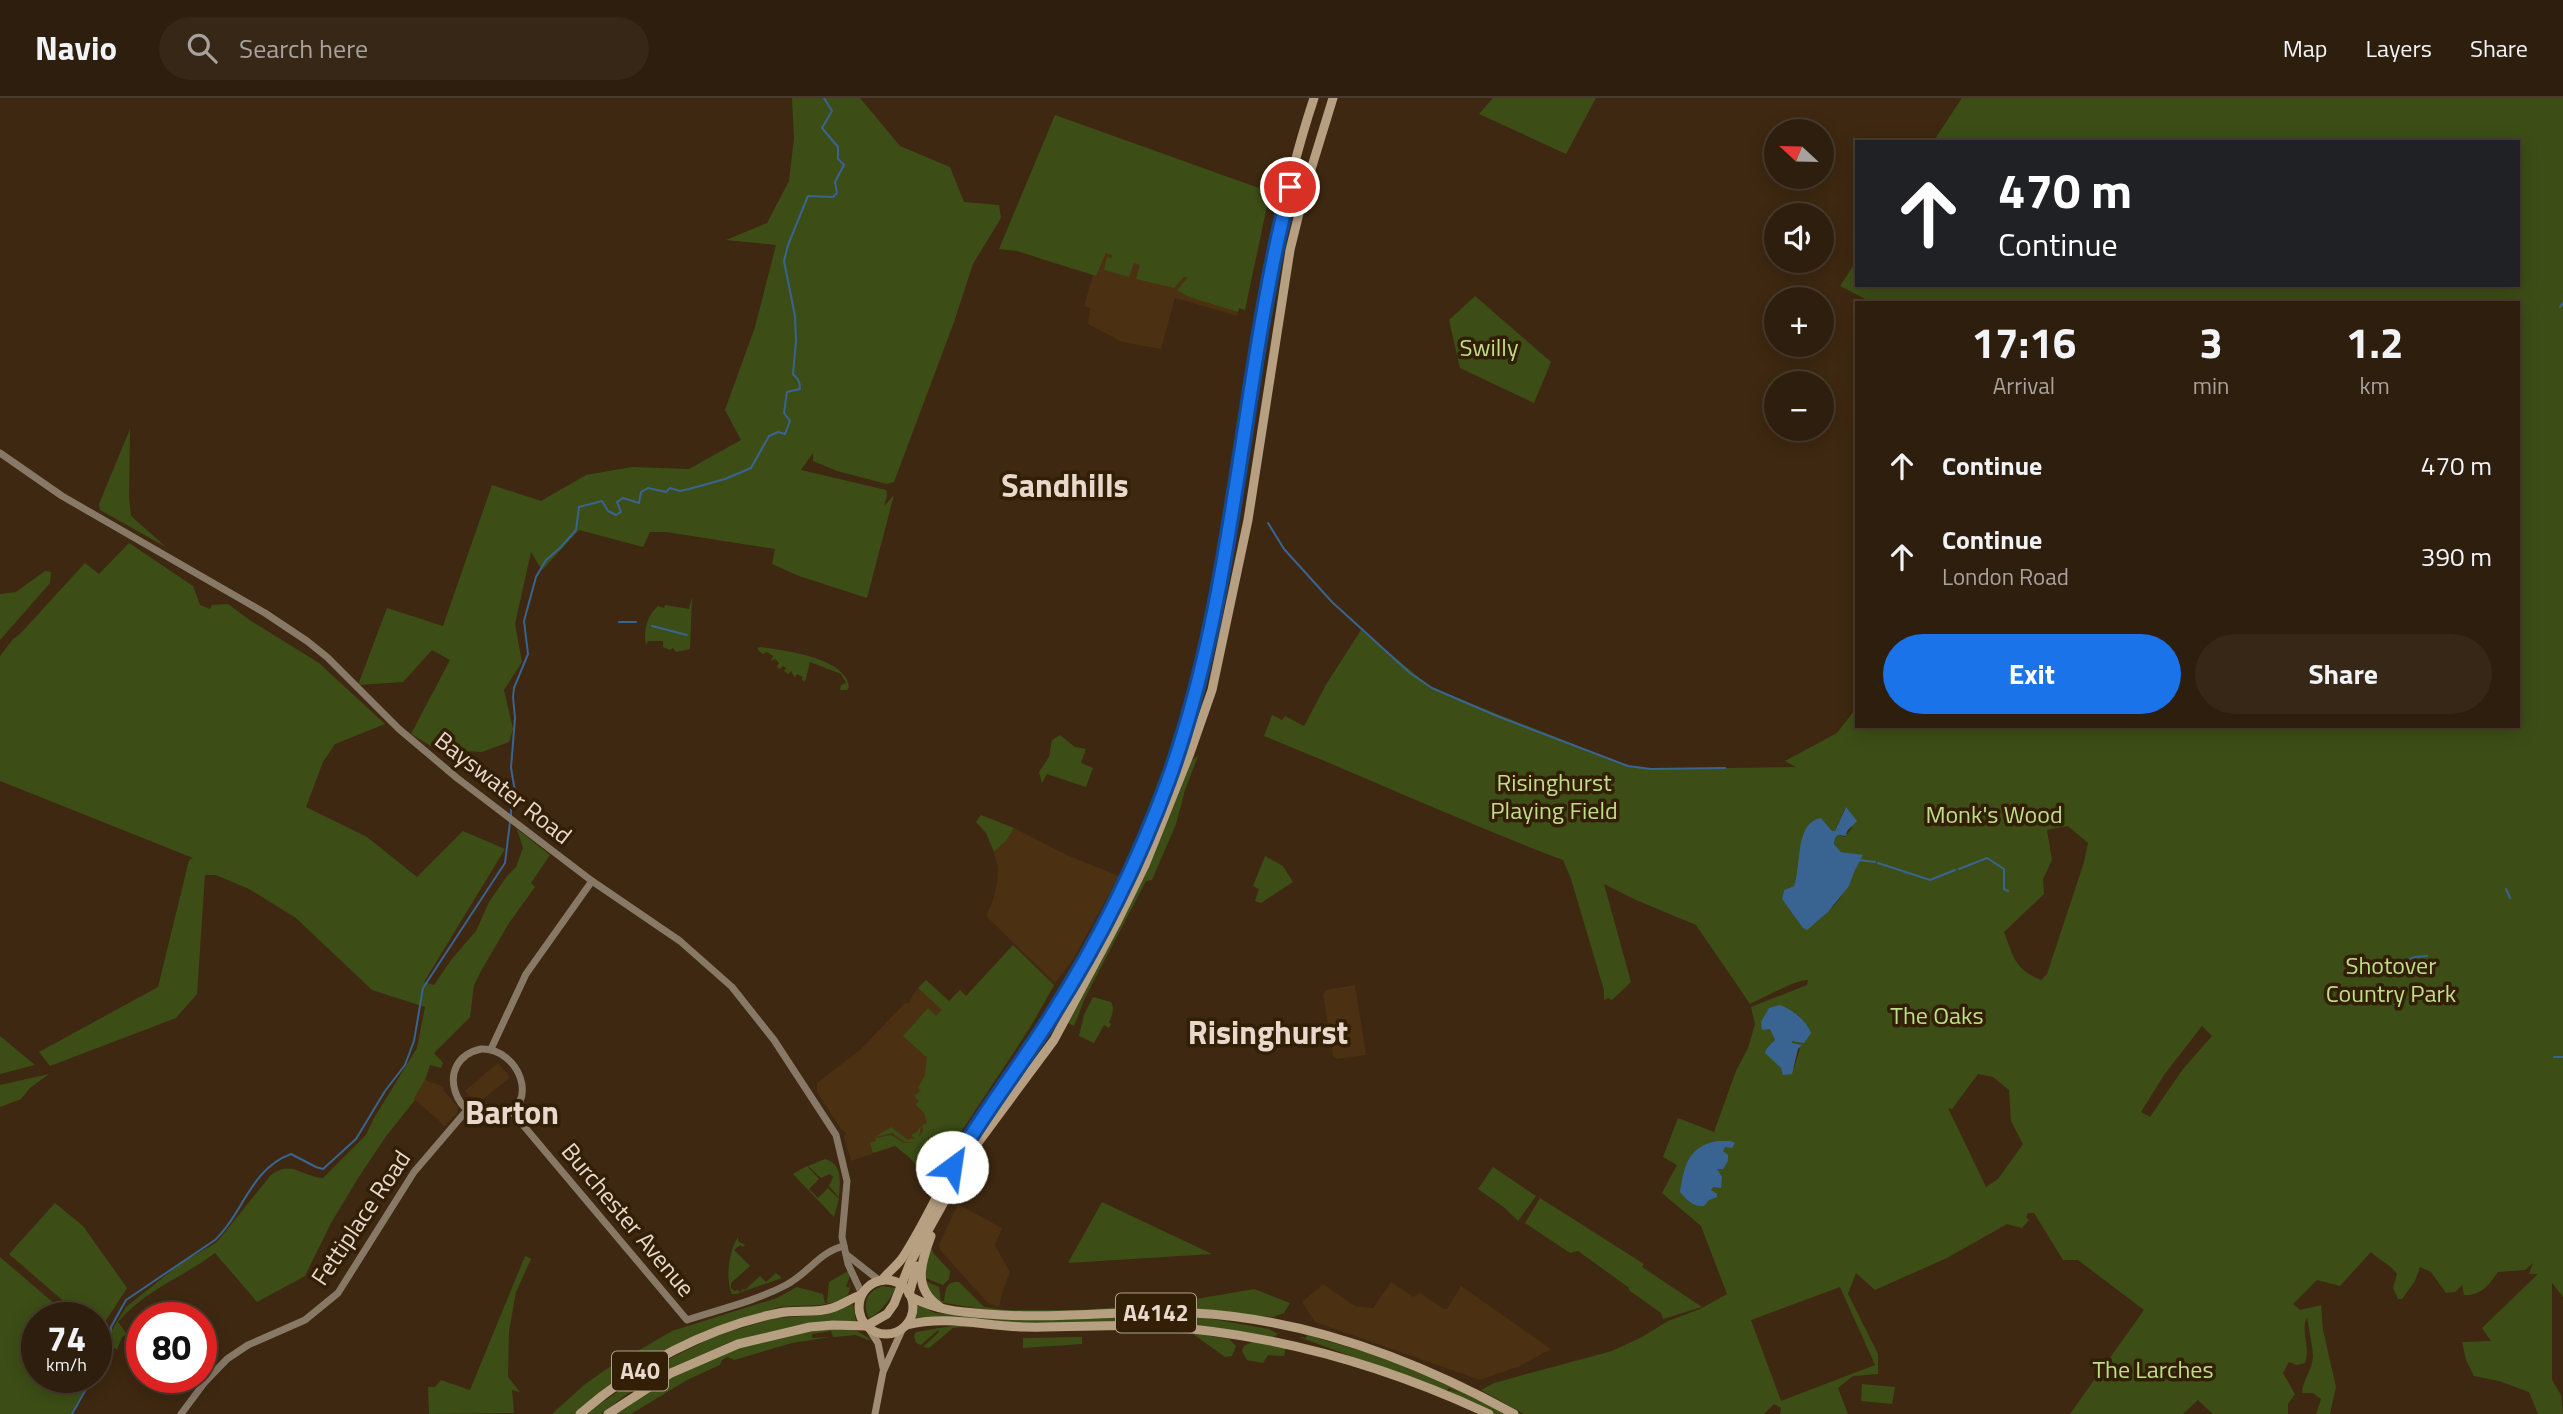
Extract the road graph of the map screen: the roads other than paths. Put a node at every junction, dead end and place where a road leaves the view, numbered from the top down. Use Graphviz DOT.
graph roads {
  1 [pos="1314,98"];
  2 [pos="1333,98"];
  3 [pos="0,453"];
  4 [pos="1166,801"];
  5 [pos="592,881"];
  6 [pos="491,1049"];
  7 [pos="467,1110"];
  8 [pos="512,1112"];
  9 [pos="924,1246"];
  10 [pos="845,1250"];
  11 [pos="881,1280"];
  12 [pos="901,1285"];
  13 [pos="861,1295"];
  14 [pos="910,1296"];
  15 [pos="948,1311"];
  16 [pos="868,1328"];
  17 [pos="905,1328"];
  18 [pos="883,1372"];
  19 [pos="181,1414"];
  20 [pos="580,1414"];
  21 [pos="608,1414"];
  22 [pos="875,1414"];
  23 [pos="1489,1414"];
  24 [pos="1514,1414"];
  1 -- 4 [label="highway"];
  2 -- 4 [label="highway"];
  3 -- 5 [label="street, Bayswater Road"];
  4 -- 9 [label="highway"];
  4 -- 11 [label="highway"];
  5 -- 6 [label="street"];
  5 -- 10 [label="street, Bayswater Road"];
  6 -- 7 [label="street"];
  6 -- 8 [label="street"];
  7 -- 8 [label="street"];
  7 -- 19 [label="street, Fettiplace Road"];
  8 -- 10 [label="street, Burchester Avenue"];
  9 -- 12 [label="highway"];
  9 -- 14 [label="highway"];
  9 -- 15 [label="highway"];
  10 -- 11 [label="street"];
  10 -- 13 [label="street, Bayswater Road"];
  11 -- 12 [label="highway"];
  11 -- 13 [label="highway"];
  12 -- 14 [label="highway"];
  12 -- 16 [label="highway"];
  13 -- 16 [label="highway"];
  13 -- 20 [label="highway, A40"];
  14 -- 15 [label="highway, A4142"];
  14 -- 17 [label="highway"];
  15 -- 24 [label="highway, A4142"];
  16 -- 17 [label="highway"];
  16 -- 18 [label="main road"];
  16 -- 21 [label="highway, A40"];
  17 -- 18 [label="main road"];
  17 -- 23 [label="highway, A4142"];
  18 -- 22 [label="main road"];
}
